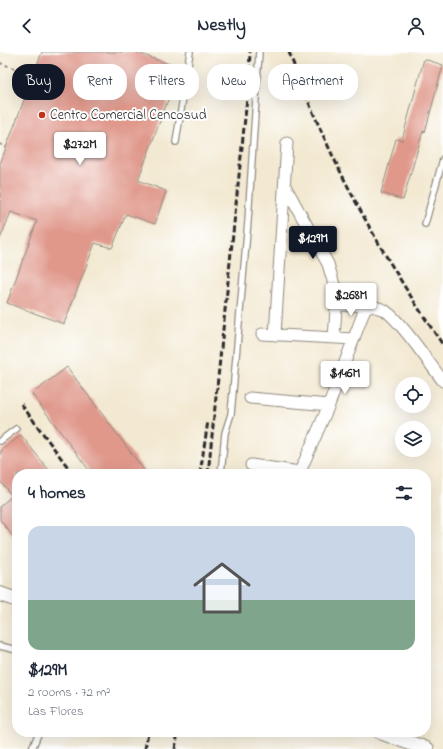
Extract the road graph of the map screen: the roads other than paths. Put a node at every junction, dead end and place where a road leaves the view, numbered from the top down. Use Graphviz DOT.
graph roads {
  1 [pos="190,52"];
  2 [pos="259,52"];
  3 [pos="176,142"];
  4 [pos="288,143"];
  5 [pos="443,159"];
  6 [pos="285,185"];
  7 [pos="425,224"];
  8 [pos="336,305"];
  9 [pos="366,306"];
  10 [pos="262,334"];
  11 [pos="275,335"];
  12 [pos="334,338"];
  13 [pos="354,339"];
  14 [pos="443,381"];
  15 [pos="250,398"];
  16 [pos="329,404"];
  17 [pos="16,429"];
  18 [pos="0,441"];
  19 [pos="251,465"];
  20 [pos="221,469"];
  21 [pos="275,469"];
  22 [pos="301,469"];
  23 [pos="0,594"];
  24 [pos="12,598"];
  25 [pos="0,646"];
  26 [pos="12,649"];
  27 [pos="37,737"];
  28 [pos="394,737"];
  29 [pos="32,749"];
  30 [pos="427,749"];
  1 -- 3 [label="lane"];
  2 -- 20 [label="lane"];
  4 -- 6 [label="street"];
  5 -- 7 [label="lane"];
  6 -- 8 [label="street"];
  6 -- 11 [label="street"];
  8 -- 9 [label="street"];
  8 -- 12 [label="street"];
  9 -- 13 [label="street"];
  9 -- 14 [label="street"];
  10 -- 11 [label="street"];
  11 -- 12 [label="street"];
  12 -- 13 [label="street"];
  13 -- 16 [label="street"];
  15 -- 16 [label="street"];
  16 -- 22 [label="street"];
  17 -- 18 [label="lane"];
  19 -- 21 [label="street"];
  23 -- 24 [label="street"];
  25 -- 26 [label="lane"];
  27 -- 29 [label="lane"];
  28 -- 30 [label="street"];
}
